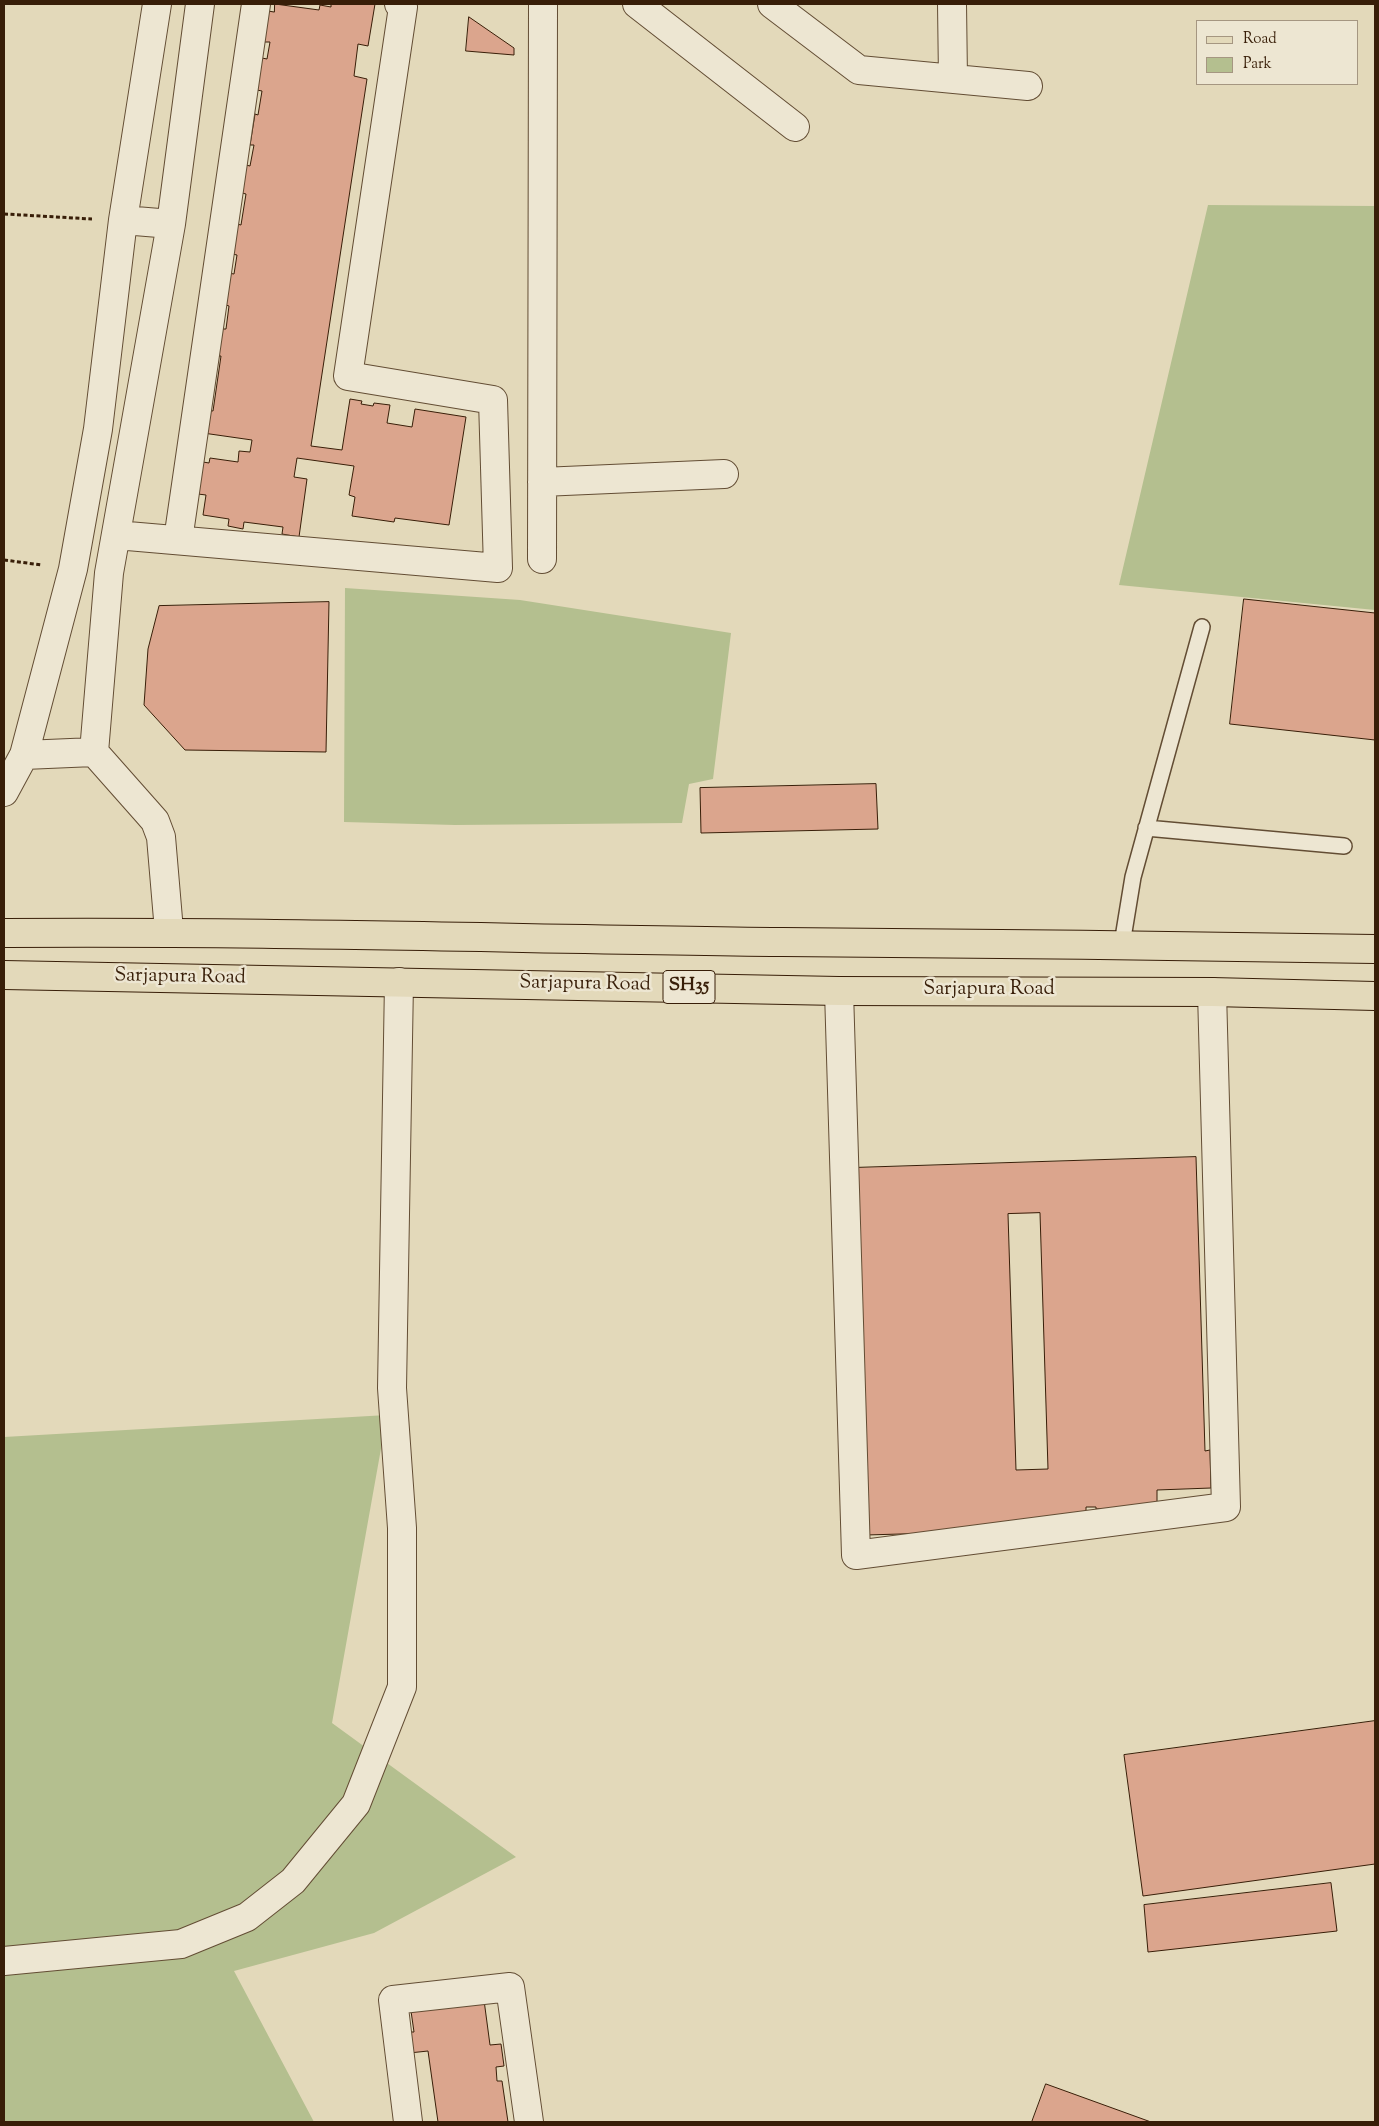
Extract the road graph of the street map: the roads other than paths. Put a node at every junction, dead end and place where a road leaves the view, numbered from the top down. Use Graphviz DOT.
graph roads {
  1 [pos="157,4"];
  2 [pos="200,4"];
  3 [pos="256,4"];
  4 [pos="399,4"];
  5 [pos="542,4"];
  6 [pos="637,4"];
  7 [pos="772,4"];
  8 [pos="952,4"];
  9 [pos="953,79"];
  10 [pos="1028,86"];
  11 [pos="795,127"];
  12 [pos="123,220"];
  13 [pos="171,224"];
  14 [pos="724,474"];
  15 [pos="542,482"];
  16 [pos="178,540"];
  17 [pos="114,546"];
  18 [pos="542,559"];
  19 [pos="74,560"];
  20 [pos="1202,628"];
  21 [pos="94,752"];
  22 [pos="24,755"];
  23 [pos="4,792"];
  24 [pos="1146,828"];
  25 [pos="1344,846"];
  26 [pos="169,932"];
  27 [pos="4,933"];
  28 [pos="1122,944"];
  29 [pos="1375,949"];
  30 [pos="4,975"];
  31 [pos="399,982"];
  32 [pos="839,991"];
  33 [pos="1212,992"];
  34 [pos="1375,996"];
  35 [pos="4,1962"];
  36 [pos="408,2122"];
  37 [pos="529,2122"];
  1 -- 12 [label="street"];
  2 -- 13 [label="street"];
  3 -- 16 [label="street"];
  4 -- 16 [label="street"];
  5 -- 15 [label="street"];
  6 -- 11 [label="street"];
  7 -- 9 [label="street"];
  8 -- 9 [label="street"];
  9 -- 10 [label="street"];
  12 -- 13 [label="street"];
  12 -- 19 [label="street"];
  13 -- 17 [label="street"];
  14 -- 15 [label="street"];
  15 -- 18 [label="street"];
  16 -- 17 [label="street"];
  17 -- 19 [label="street"];
  17 -- 21 [label="street"];
  19 -- 22 [label="street"];
  20 -- 24 [label="lane"];
  21 -- 22 [label="street"];
  21 -- 26 [label="street"];
  22 -- 23 [label="street"];
  24 -- 25 [label="lane"];
  24 -- 28 [label="lane"];
  26 -- 27 [label="main road"];
  26 -- 28 [label="main road"];
  28 -- 29 [label="main road"];
  30 -- 31 [label="main road, Sarjapura Road / SH35"];
  31 -- 32 [label="main road, Sarjapura Road / SH35"];
  31 -- 35 [label="street"];
  32 -- 33 [label="main road, Sarjapura Road / SH35"];
  32 -- 33 [label="street"];
  33 -- 34 [label="main road, Sarjapura Road / SH35"];
  36 -- 37 [label="street"];
}
